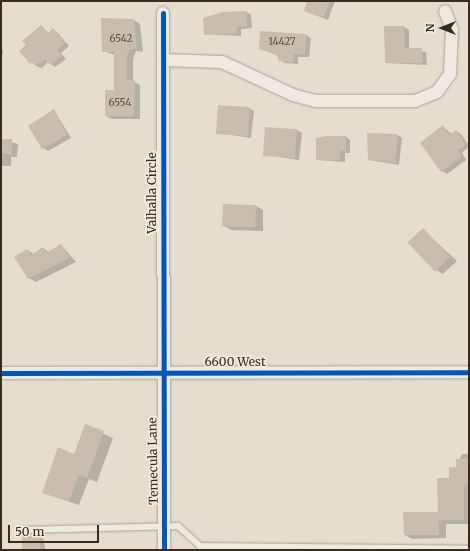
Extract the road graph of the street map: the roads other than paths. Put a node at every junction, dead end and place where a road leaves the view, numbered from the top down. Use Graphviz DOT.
graph roads {
  1 [pos="445,10"];
  2 [pos="163,13"];
  3 [pos="163,60"];
  4 [pos="162,372"];
  5 [pos="469,372"];
  6 [pos="1,373"];
  7 [pos="164,527"];
  8 [pos="24,530"];
  9 [pos="469,549"];
  10 [pos="164,550"];
  1 -- 3 [label="street"];
  2 -- 3 [label="street, Valhalla Circle"];
  3 -- 4 [label="street, Valhalla Circle"];
  4 -- 5 [label="street, 6600 West"];
  4 -- 6 [label="street, 6600 West"];
  4 -- 7 [label="street, Temecula Lane"];
  7 -- 8 [label="lane"];
  7 -- 9 [label="lane"];
  7 -- 10 [label="street, Temecula Lane"];
}
